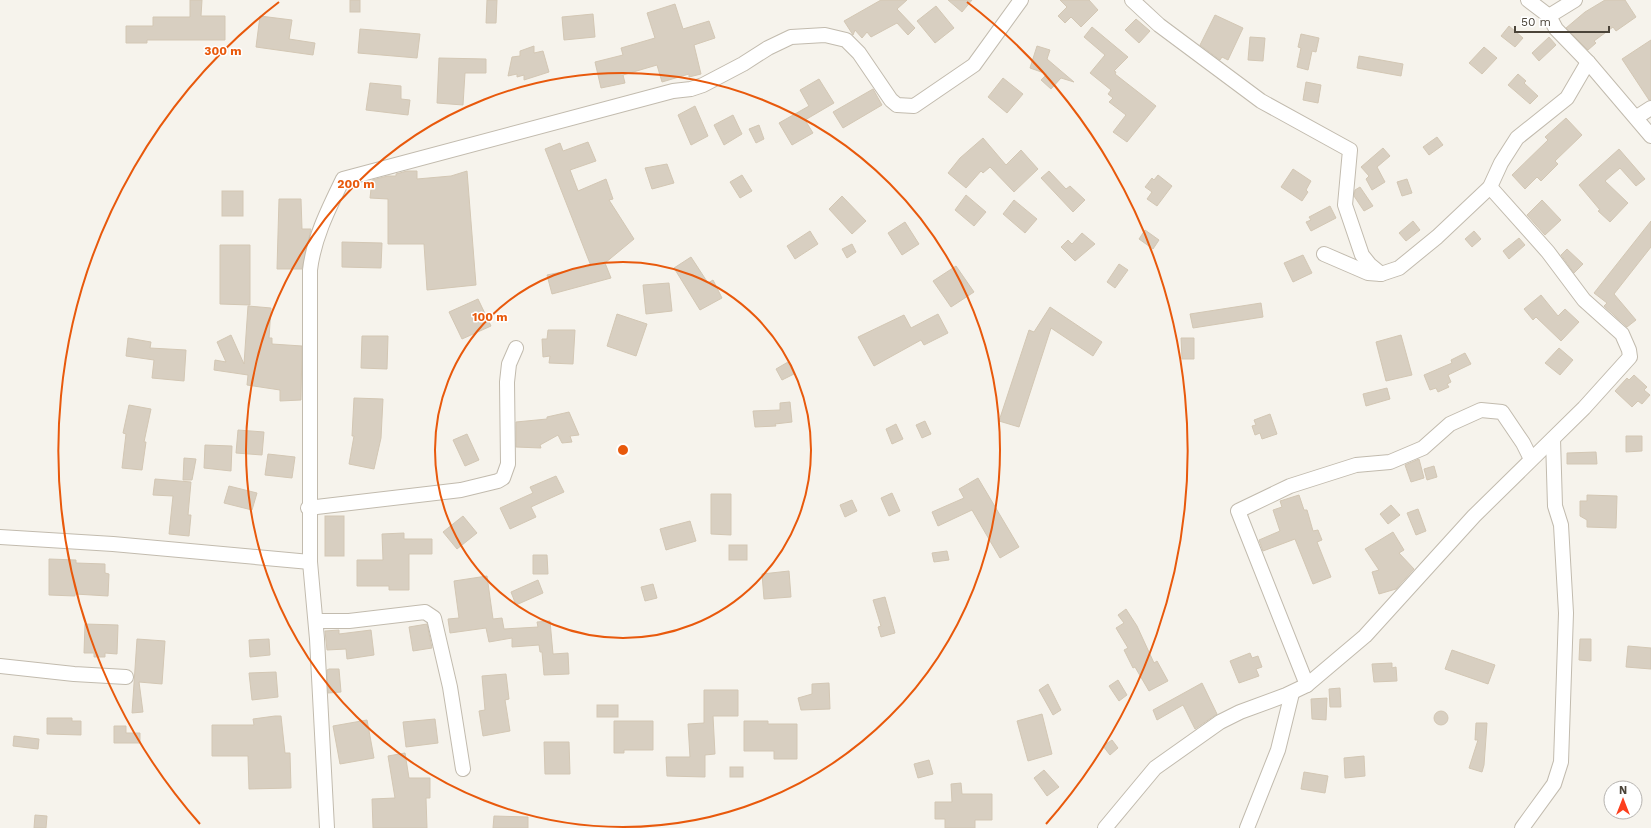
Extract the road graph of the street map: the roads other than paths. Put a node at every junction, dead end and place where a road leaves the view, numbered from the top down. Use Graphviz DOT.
graph roads {
  1 [pos="1021,0"];
  2 [pos="1132,0"];
  3 [pos="1528,0"];
  4 [pos="1575,0"];
  5 [pos="1549,16"];
  6 [pos="1588,62"];
  7 [pos="1651,108"];
  8 [pos="1637,117"];
  9 [pos="1651,136"];
  10 [pos="1490,187"];
  11 [pos="1324,254"];
  12 [pos="1381,274"];
  13 [pos="516,348"];
  14 [pos="1553,439"];
  15 [pos="1531,460"];
  16 [pos="308,508"];
  17 [pos="0,536"];
  18 [pos="310,562"];
  19 [pos="316,621"];
  20 [pos="0,666"];
  21 [pos="126,677"];
  22 [pos="1307,685"];
  23 [pos="1292,693"];
  24 [pos="463,769"];
  25 [pos="327,828"];
  26 [pos="1105,828"];
  27 [pos="1247,828"];
  28 [pos="1522,828"];
  1 -- 16 [label="street"];
  2 -- 12 [label="street"];
  3 -- 5 [label="street"];
  4 -- 5 [label="street"];
  5 -- 6 [label="street"];
  6 -- 8 [label="street"];
  6 -- 10 [label="street"];
  7 -- 8 [label="street"];
  8 -- 9 [label="street"];
  10 -- 12 [label="street"];
  10 -- 14 [label="street"];
  11 -- 12 [label="street"];
  13 -- 16 [label="street"];
  14 -- 15 [label="street"];
  14 -- 28 [label="street"];
  15 -- 22 [label="street"];
  15 -- 22 [label="street"];
  16 -- 18 [label="street"];
  17 -- 18 [label="street"];
  18 -- 19 [label="street"];
  19 -- 24 [label="street"];
  19 -- 25 [label="street"];
  20 -- 21 [label="street"];
  22 -- 23 [label="street"];
  23 -- 26 [label="street"];
  23 -- 27 [label="street"];
}
